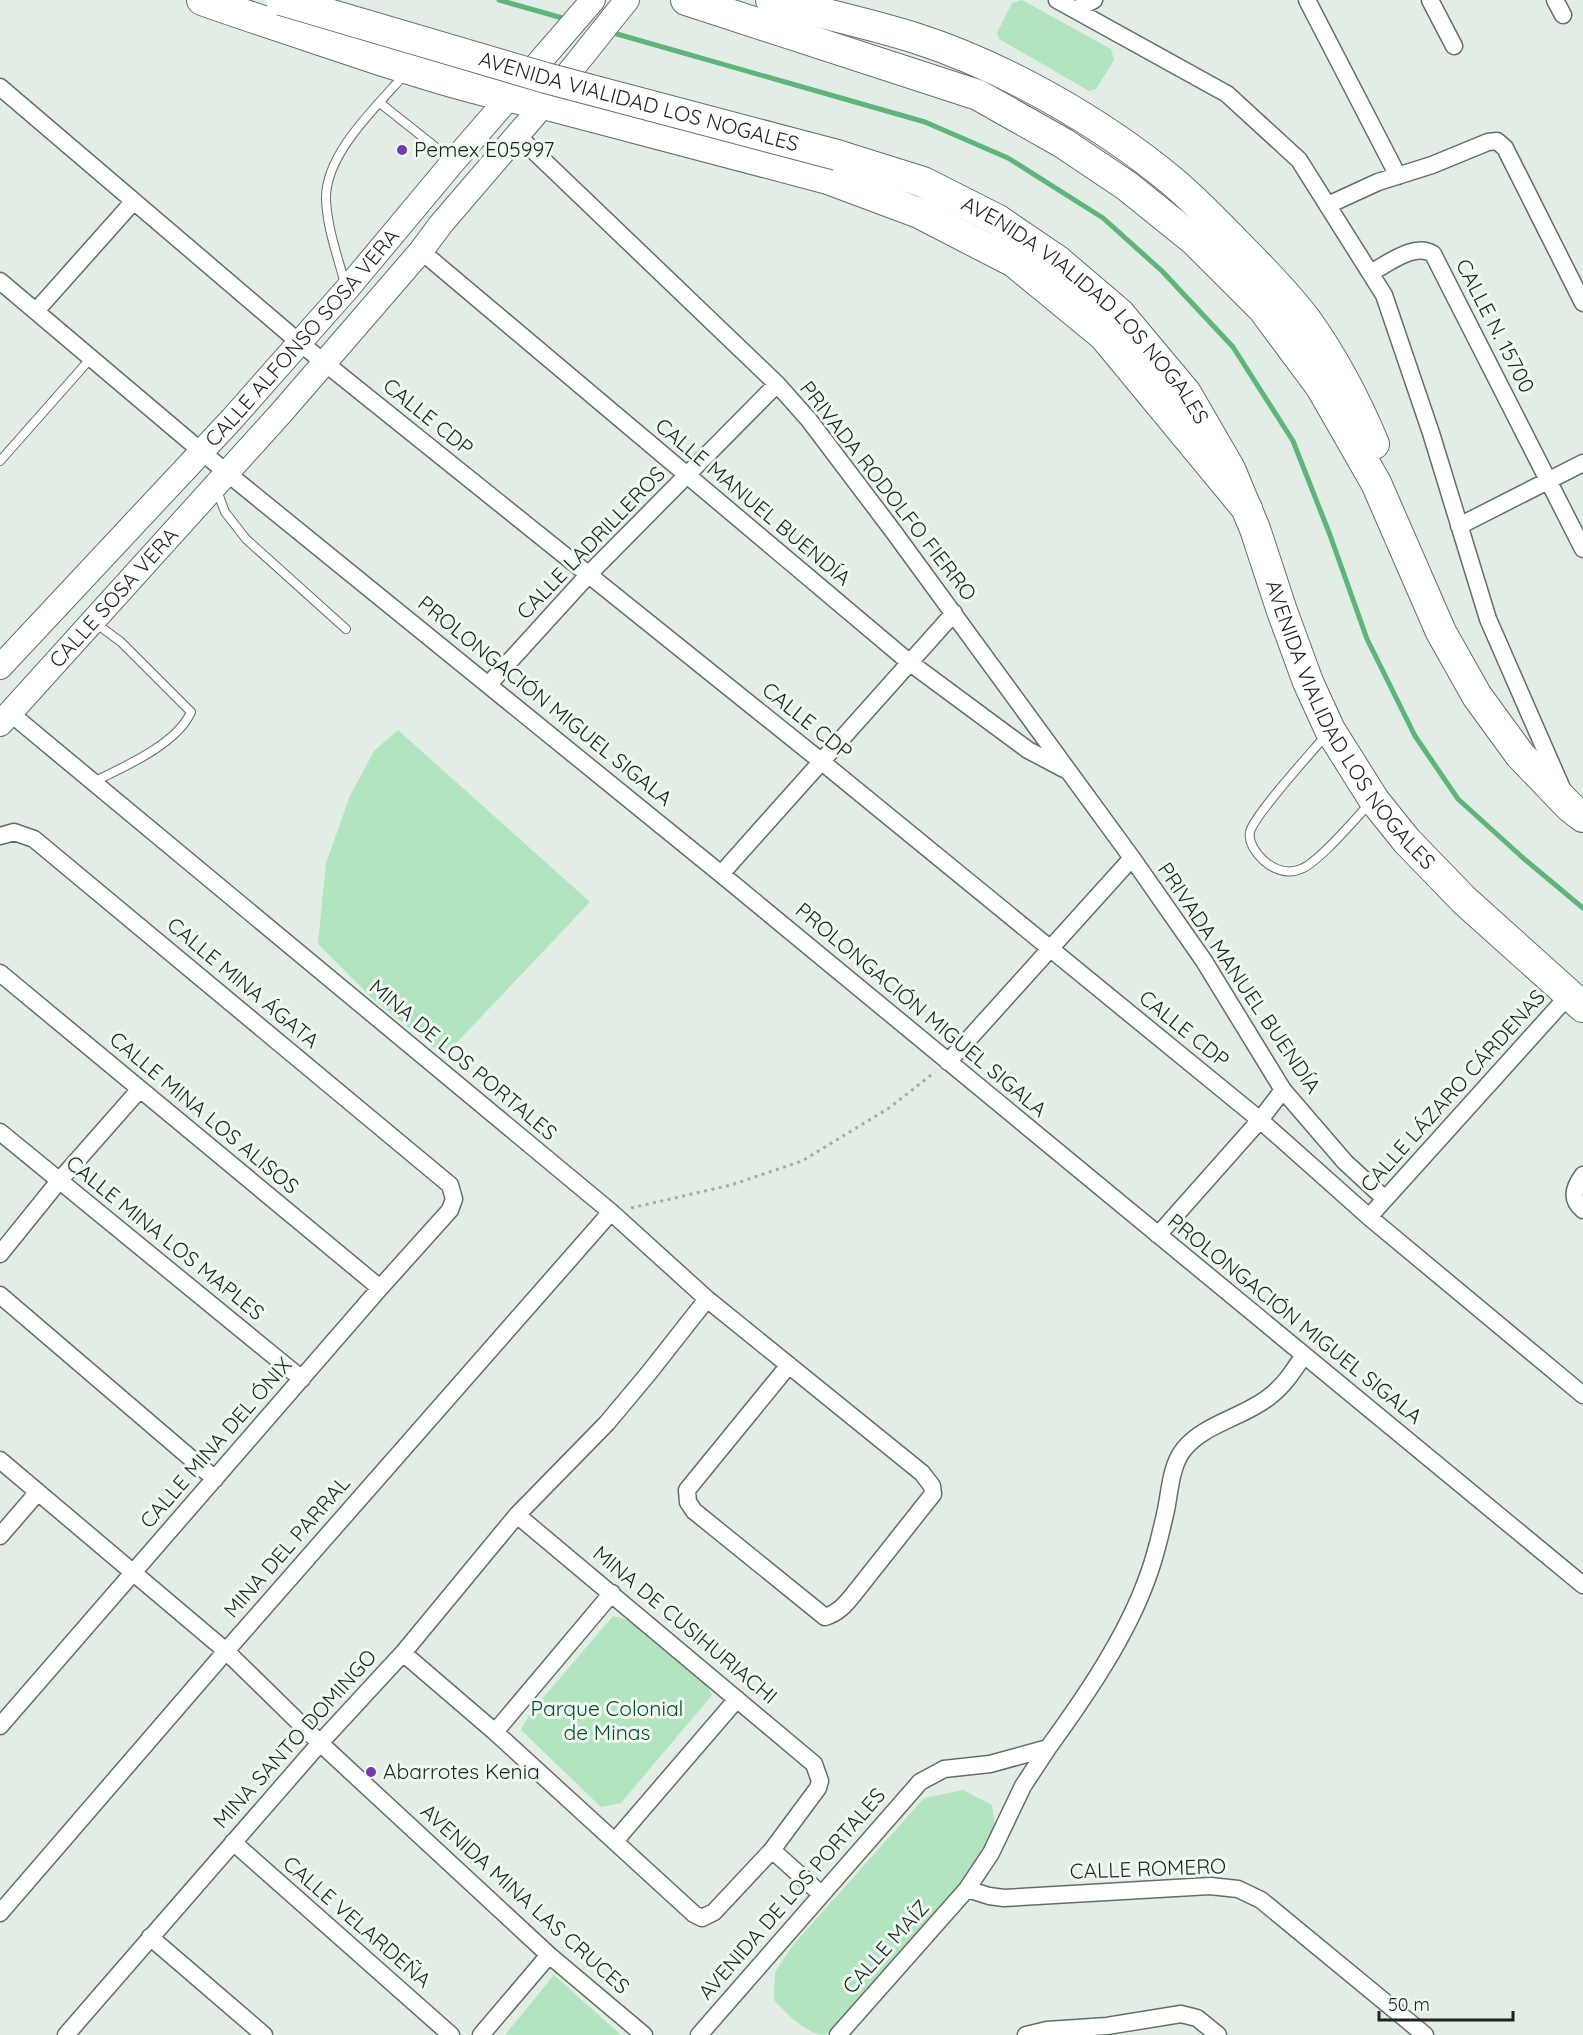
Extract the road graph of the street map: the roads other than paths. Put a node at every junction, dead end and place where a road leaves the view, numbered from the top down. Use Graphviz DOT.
graph roads {
  1 [pos="202,0"];
  2 [pos="281,0"];
  3 [pos="593,0"];
  4 [pos="627,0"];
  5 [pos="686,0"];
  6 [pos="771,0"];
  7 [pos="1058,0"];
  8 [pos="1094,0"];
  9 [pos="1307,0"];
  10 [pos="1430,0"];
  11 [pos="1075,10"];
  12 [pos="1454,46"];
  13 [pos="409,69"];
  14 [pos="0,87"];
  15 [pos="509,98"];
  16 [pos="380,103"];
  17 [pos="544,104"];
  18 [pos="517,135"];
  19 [pos="453,162"];
  20 [pos="1398,176"];
  21 [pos="133,202"];
  22 [pos="418,205"];
  23 [pos="1328,205"];
  24 [pos="441,224"];
  25 [pos="421,251"];
  26 [pos="1370,273"];
  27 [pos="0,281"];
  28 [pos="347,289"];
  29 [pos="1583,303"];
  30 [pos="36,311"];
  31 [pos="300,343"];
  32 [pos="91,358"];
  33 [pos="325,363"];
  34 [pos="777,384"];
  35 [pos="202,450"];
  36 [pos="0,461"];
  37 [pos="1583,463"];
  38 [pos="688,476"];
  39 [pos="221,479"];
  40 [pos="1548,480"];
  41 [pos="1376,483"];
  42 [pos="1246,509"];
  43 [pos="1459,526"];
  44 [pos="1583,549"];
  45 [pos="589,574"];
  46 [pos="954,613"];
  47 [pos="93,621"];
  48 [pos="346,629"];
  49 [pos="909,662"];
  50 [pos="0,667"];
  51 [pos="489,684"];
  52 [pos="3,714"];
  53 [pos="1330,730"];
  54 [pos="822,762"];
  55 [pos="1068,771"];
  56 [pos="93,782"];
  57 [pos="1374,800"];
  58 [pos="1576,812"];
  59 [pos="0,836"];
  60 [pos="1132,858"];
  61 [pos="721,874"];
  62 [pos="1050,948"];
  63 [pos="0,973"];
  64 [pos="1576,1001"];
  65 [pos="948,1062"];
  66 [pos="140,1089"];
  67 [pos="1283,1090"];
  68 [pos="1260,1120"];
  69 [pos="0,1132"];
  70 [pos="1583,1175"];
  71 [pos="59,1181"];
  72 [pos="450,1185"];
  73 [pos="1385,1199"];
  74 [pos="1583,1210"];
  75 [pos="611,1212"];
  76 [pos="1369,1216"];
  77 [pos="1158,1235"];
  78 [pos="0,1254"];
  79 [pos="380,1288"];
  80 [pos="0,1295"];
  81 [pos="707,1299"];
  82 [pos="1304,1356"];
  83 [pos="789,1365"];
  84 [pos="302,1378"];
  85 [pos="1583,1395"];
  86 [pos="0,1460"];
  87 [pos="215,1479"];
  88 [pos="38,1492"];
  89 [pos="518,1515"];
  90 [pos="0,1536"];
  91 [pos="134,1573"];
  92 [pos="1583,1585"];
  93 [pos="612,1593"];
  94 [pos="226,1652"];
  95 [pos="403,1653"];
  96 [pos="738,1699"];
  97 [pos="0,1726"];
  98 [pos="495,1732"];
  99 [pos="320,1743"];
  100 [pos="1048,1748"];
  101 [pos="615,1841"];
  102 [pos="233,1842"];
  103 [pos="772,1850"];
  104 [pos="967,1889"];
  105 [pos="821,1894"];
  106 [pos="0,1913"];
  107 [pos="150,1937"];
  108 [pos="549,1955"];
  109 [pos="73,2033"];
  110 [pos="264,2035"];
  111 [pos="452,2035"];
  112 [pos="481,2035"];
  113 [pos="644,2035"];
  114 [pos="699,2035"];
  115 [pos="838,2035"];
  116 [pos="1026,2035"];
  117 [pos="1218,2035"];
  118 [pos="1425,2035"];
  1 -- 13 [label="highway"];
  2 -- 42 [label="highway, AVENIDA VIALIDAD LOS NOGALES, bridge"];
  3 -- 15 [label="main road, CALLE ALFONSO SOSA VERA"];
  4 -- 17 [label="main road, CALLE ALFONSO SOSA VERA"];
  5 -- 41 [label="highway"];
  6 -- 41 [label="highway"];
  7 -- 11 [label="street"];
  8 -- 11 [label="street"];
  9 -- 20 [label="street"];
  10 -- 12 [label="street"];
  11 -- 23 [label="street"];
  13 -- 15 [label="highway"];
  13 -- 16 [label="lane"];
  14 -- 21 [label="street, CALLE CDP"];
  15 -- 17 [label="highway"];
  15 -- 19 [label="main road, CALLE ALFONSO SOSA VERA"];
  16 -- 19 [label="lane"];
  16 -- 28 [label="lane"];
  17 -- 18 [label="main road, CALLE ALFONSO SOSA VERA"];
  17 -- 42 [label="highway"];
  18 -- 24 [label="main road, CALLE ALFONSO SOSA VERA"];
  18 -- 34 [label="street, PRIVADA RODOLFO FIERRO"];
  19 -- 22 [label="main road, CALLE ALFONSO SOSA VERA"];
  20 -- 23 [label="street"];
  20 -- 29 [label="street"];
  21 -- 30 [label="street"];
  21 -- 31 [label="street, CALLE CDP"];
  22 -- 24 [label="main road"];
  22 -- 28 [label="main road, CALLE ALFONSO SOSA VERA"];
  23 -- 26 [label="street"];
  24 -- 25 [label="main road, CALLE ALFONSO SOSA VERA"];
  25 -- 33 [label="main road, CALLE ALFONSO SOSA VERA"];
  25 -- 38 [label="street, CALLE MANUEL BUENDÍA"];
  26 -- 40 [label="street, CALLE N. 15700"];
  26 -- 43 [label="street"];
  27 -- 30 [label="street, PROLONGACIÓN MIGUEL SIGALA"];
  28 -- 31 [label="main road, CALLE ALFONSO SOSA VERA"];
  30 -- 32 [label="street, PROLONGACIÓN MIGUEL SIGALA"];
  31 -- 33 [label="street, CALLE CDP"];
  31 -- 35 [label="main road, CALLE ALFONSO SOSA VERA"];
  32 -- 35 [label="street, PROLONGACIÓN MIGUEL SIGALA"];
  32 -- 36 [label="lane"];
  33 -- 39 [label="main road, CALLE ALFONSO SOSA VERA"];
  33 -- 45 [label="street, CALLE CDP"];
  34 -- 38 [label="street, CALLE LADRILLEROS"];
  34 -- 46 [label="street, PRIVADA RODOLFO FIERRO"];
  35 -- 39 [label="street, PROLONGACIÓN MIGUEL SIGALA"];
  35 -- 50 [label="main road, CALLE ALFONSO SOSA VERA"];
  37 -- 40 [label="street"];
  38 -- 45 [label="street, CALLE LADRILLEROS"];
  38 -- 49 [label="street, CALLE MANUEL BUENDÍA"];
  39 -- 47 [label="main road, CALLE SOSA VERA"];
  39 -- 48 [label="lane"];
  39 -- 51 [label="street, PROLONGACIÓN MIGUEL SIGALA"];
  40 -- 43 [label="street"];
  40 -- 44 [label="street"];
  41 -- 58 [label="highway"];
  42 -- 53 [label="highway, AVENIDA VIALIDAD LOS NOGALES"];
  43 -- 58 [label="street"];
  45 -- 51 [label="street, CALLE LADRILLEROS"];
  45 -- 54 [label="street, CALLE CDP"];
  46 -- 49 [label="street"];
  46 -- 55 [label="street, PRIVADA RODOLFO FIERRO"];
  47 -- 52 [label="main road, CALLE SOSA VERA"];
  47 -- 56 [label="lane"];
  49 -- 54 [label="street"];
  49 -- 55 [label="street, CALLE MANUEL BUENDÍA"];
  51 -- 61 [label="street, PROLONGACIÓN MIGUEL SIGALA"];
  52 -- 56 [label="street, MINA DE LOS PORTALES"];
  53 -- 57 [label="highway, AVENIDA VIALIDAD LOS NOGALES"];
  53 -- 57 [label="lane"];
  54 -- 61 [label="street"];
  54 -- 62 [label="street, CALLE CDP"];
  55 -- 60 [label="street, PRIVADA MANUEL BUENDÍA"];
  56 -- 75 [label="street, MINA DE LOS PORTALES"];
  57 -- 64 [label="highway, AVENIDA VIALIDAD LOS NOGALES"];
  59 -- 72 [label="street, CALLE MINA ÁGATA"];
  60 -- 62 [label="street"];
  60 -- 67 [label="street, PRIVADA MANUEL BUENDÍA"];
  61 -- 65 [label="street, PROLONGACIÓN MIGUEL SIGALA"];
  62 -- 65 [label="street"];
  62 -- 68 [label="street, CALLE CDP"];
  63 -- 66 [label="street, CALLE MINA LOS ALISOS"];
  64 -- 73 [label="street, CALLE LÁZARO CÁRDENAS"];
  65 -- 77 [label="street, PROLONGACIÓN MIGUEL SIGALA"];
  66 -- 71 [label="street"];
  66 -- 79 [label="street, CALLE MINA LOS ALISOS"];
  67 -- 68 [label="street"];
  67 -- 73 [label="street, PRIVADA MANUEL BUENDÍA"];
  68 -- 76 [label="street, CALLE CDP"];
  68 -- 77 [label="street"];
  69 -- 71 [label="street, CALLE MINA LOS MAPLES"];
  70 -- 74 [label="street"];
  71 -- 78 [label="street"];
  71 -- 84 [label="street, CALLE MINA LOS MAPLES"];
  72 -- 79 [label="street, CALLE MINA DEL ÓNIX"];
  73 -- 76 [label="street, CALLE LÁZARO CÁRDENAS"];
  75 -- 81 [label="street, MINA DE LOS PORTALES"];
  75 -- 94 [label="street, MINA DEL PARRAL"];
  76 -- 85 [label="street, CALLE CDP"];
  77 -- 82 [label="street, PROLONGACIÓN MIGUEL SIGALA"];
  79 -- 84 [label="street, CALLE MINA DEL ÓNIX"];
  80 -- 87 [label="street"];
  81 -- 83 [label="street, MINA DE LOS PORTALES"];
  81 -- 89 [label="street, MINA SANTO DOMINGO"];
  82 -- 92 [label="street, PROLONGACIÓN MIGUEL SIGALA"];
  82 -- 100 [label="street, CALLE MAÍZ"];
  83 -- 83 [label="street, MINA DE LOS PORTALES"];
  84 -- 87 [label="street, CALLE MINA DEL ÓNIX"];
  86 -- 88 [label="street, AVENIDA MINA LAS CRUCES"];
  87 -- 91 [label="street, CALLE MINA DEL ÓNIX"];
  88 -- 90 [label="street"];
  88 -- 91 [label="street, AVENIDA MINA LAS CRUCES"];
  89 -- 93 [label="street, MINA DE CUSIHURIACHI"];
  89 -- 95 [label="street, MINA SANTO DOMINGO"];
  91 -- 94 [label="street, AVENIDA MINA LAS CRUCES"];
  91 -- 97 [label="street, CALLE MINA DEL ÓNIX"];
  93 -- 96 [label="street, MINA DE CUSIHURIACHI"];
  93 -- 98 [label="street"];
  94 -- 99 [label="street, AVENIDA MINA LAS CRUCES"];
  94 -- 106 [label="street, MINA DEL PARRAL"];
  95 -- 98 [label="street"];
  95 -- 99 [label="street, MINA SANTO DOMINGO"];
  96 -- 101 [label="street"];
  96 -- 103 [label="street, MINA DE CUSIHURIACHI"];
  98 -- 101 [label="street"];
  99 -- 102 [label="street, MINA SANTO DOMINGO"];
  99 -- 108 [label="street, AVENIDA MINA LAS CRUCES"];
  100 -- 104 [label="street, CALLE MAÍZ"];
  100 -- 105 [label="street, AVENIDA DE LOS PORTALES"];
  101 -- 103 [label="street"];
  102 -- 107 [label="street, MINA SANTO DOMINGO"];
  102 -- 111 [label="street, CALLE VELARDEÑA"];
  103 -- 105 [label="street"];
  104 -- 115 [label="street, CALLE MAÍZ"];
  104 -- 118 [label="street, CALLE ROMERO"];
  105 -- 114 [label="street, AVENIDA DE LOS PORTALES"];
  107 -- 109 [label="street, MINA SANTO DOMINGO"];
  107 -- 110 [label="street"];
  108 -- 112 [label="street"];
  108 -- 113 [label="street, AVENIDA MINA LAS CRUCES"];
  116 -- 117 [label="street"];
}
